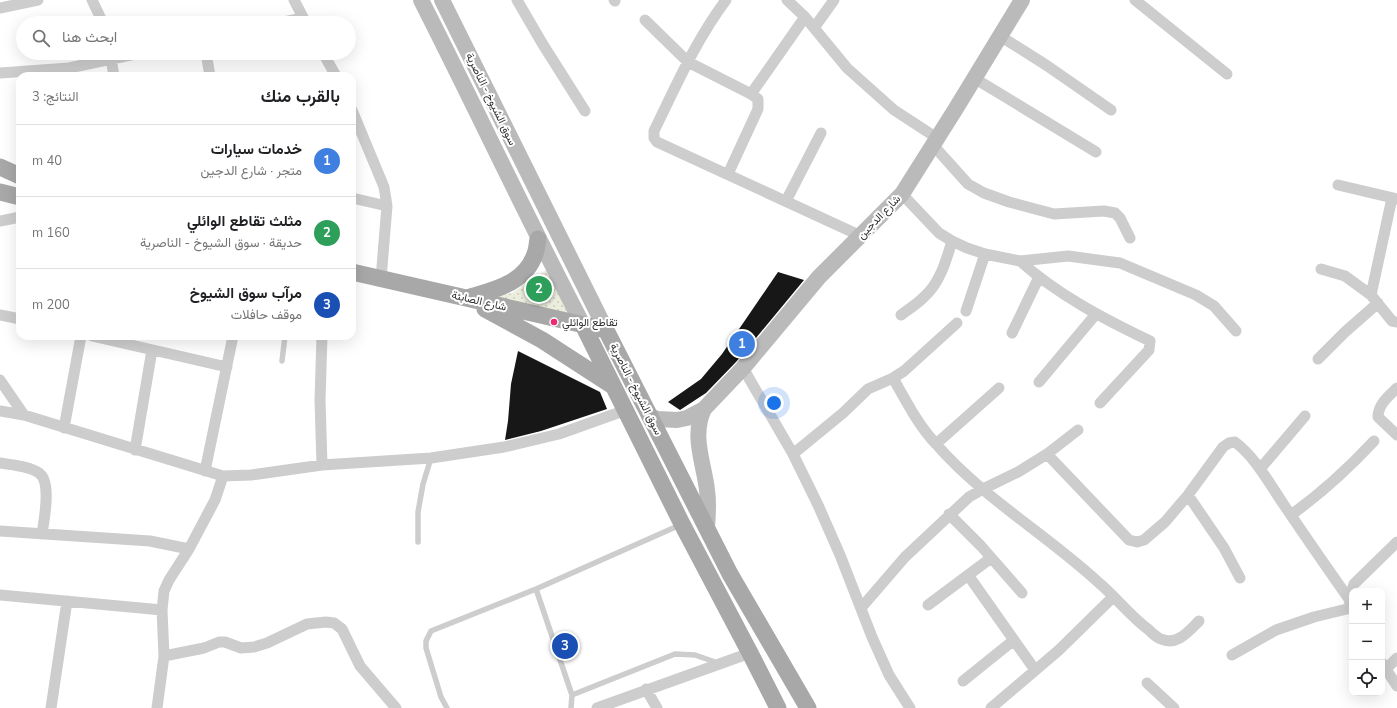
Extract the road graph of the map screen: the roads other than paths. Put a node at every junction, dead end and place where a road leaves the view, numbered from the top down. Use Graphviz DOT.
graph roads {
  1 [pos="38,0"];
  2 [pos="92,0"];
  3 [pos="294,0"];
  4 [pos="421,0"];
  5 [pos="442,0"];
  6 [pos="517,0"];
  7 [pos="726,0"];
  8 [pos="787,0"];
  9 [pos="834,0"];
  10 [pos="1022,0"];
  11 [pos="1135,0"];
  12 [pos="0,8"];
  13 [pos="100,16"];
  14 [pos="302,16"];
  15 [pos="805,17"];
  16 [pos="644,20"];
  17 [pos="814,28"];
  18 [pos="1000,36"];
  19 [pos="97,60"];
  20 [pos="111,60"];
  21 [pos="207,60"];
  22 [pos="327,60"];
  23 [pos="688,62"];
  24 [pos="113,72"];
  25 [pos="209,72"];
  26 [pos="334,72"];
  27 [pos="0,73"];
  28 [pos="1227,74"];
  29 [pos="974,78"];
  30 [pos="751,94"];
  31 [pos="1111,110"];
  32 [pos="584,111"];
  33 [pos="356,120"];
  34 [pos="821,133"];
  35 [pos="935,142"];
  36 [pos="1096,152"];
  37 [pos="0,167"];
  38 [pos="16,174"];
  39 [pos="728,174"];
  40 [pos="1338,185"];
  41 [pos="0,192"];
  42 [pos="902,194"];
  43 [pos="16,196"];
  44 [pos="1395,198"];
  45 [pos="356,199"];
  46 [pos="786,201"];
  47 [pos="387,206"];
  48 [pos="16,218"];
  49 [pos="0,221"];
  50 [pos="861,236"];
  51 [pos="1130,238"];
  52 [pos="538,239"];
  53 [pos="952,241"];
  54 [pos="985,254"];
  55 [pos="1020,261"];
  56 [pos="1321,269"];
  57 [pos="356,273"];
  58 [pos="1039,278"];
  59 [pos="381,279"];
  60 [pos="466,298"];
  61 [pos="1374,299"];
  62 [pos="966,311"];
  63 [pos="0,314"];
  64 [pos="1096,314"];
  65 [pos="901,315"];
  66 [pos="16,318"];
  67 [pos="1397,322"];
  68 [pos="957,323"];
  69 [pos="583,325"];
  70 [pos="606,330"];
  71 [pos="1236,331"];
  72 [pos="1012,333"];
  73 [pos="80,340"];
  74 [pos="109,340"];
  75 [pos="232,340"];
  76 [pos="285,340"];
  77 [pos="322,340"];
  78 [pos="152,350"];
  79 [pos="1318,359"];
  80 [pos="282,362"];
  81 [pos="227,367"];
  82 [pos="743,368"];
  83 [pos="893,378"];
  84 [pos="0,380"];
  85 [pos="1039,382"];
  86 [pos="614,387"];
  87 [pos="999,388"];
  88 [pos="1397,388"];
  89 [pos="1100,403"];
  90 [pos="704,409"];
  91 [pos="626,410"];
  92 [pos="0,411"];
  93 [pos="24,415"];
  94 [pos="649,416"];
  95 [pos="1305,416"];
  96 [pos="64,428"];
  97 [pos="1078,430"];
  98 [pos="1397,435"];
  99 [pos="1374,441"];
  100 [pos="936,444"];
  101 [pos="135,450"];
  102 [pos="793,454"];
  103 [pos="1047,454"];
  104 [pos="432,458"];
  105 [pos="0,463"];
  106 [pos="322,465"];
  107 [pos="1260,469"];
  108 [pos="205,471"];
  109 [pos="223,476"];
  110 [pos="983,489"];
  111 [pos="1188,495"];
  112 [pos="949,514"];
  113 [pos="1291,515"];
  114 [pos="682,524"];
  115 [pos="707,527"];
  116 [pos="0,531"];
  117 [pos="42,534"];
  118 [pos="418,542"];
  119 [pos="1397,542"];
  120 [pos="189,549"];
  121 [pos="991,558"];
  122 [pos="968,575"];
  123 [pos="1240,578"];
  124 [pos="1353,588"];
  125 [pos="536,589"];
  126 [pos="1022,593"];
  127 [pos="0,595"];
  128 [pos="1113,597"];
  129 [pos="67,601"];
  130 [pos="1349,602"];
  131 [pos="928,605"];
  132 [pos="1349,606"];
  133 [pos="861,608"];
  134 [pos="162,610"];
  135 [pos="1199,621"];
  136 [pos="1014,640"];
  137 [pos="750,653"];
  138 [pos="1232,655"];
  139 [pos="164,656"];
  140 [pos="1397,658"];
  141 [pos="720,663"];
  142 [pos="1385,665"];
  143 [pos="1385,668"];
  144 [pos="1035,670"];
  145 [pos="963,681"];
  146 [pos="1147,683"];
  147 [pos="1397,686"];
  148 [pos="646,689"];
  149 [pos="572,695"];
  150 [pos="51,708"];
  151 [pos="157,708"];
  152 [pos="396,708"];
  153 [pos="447,708"];
  154 [pos="571,708"];
  155 [pos="597,708"];
  156 [pos="657,708"];
  157 [pos="778,708"];
  158 [pos="808,708"];
  159 [pos="910,708"];
  160 [pos="991,708"];
  161 [pos="1174,708"];
  1 -- 12 [label="street"];
  2 -- 13 [label="street"];
  3 -- 14 [label="street"];
  4 -- 52 [label="main road, سوق الشيوخ - الناصرية"];
  5 -- 70 [label="main road, سوق الشيوخ - الناصرية"];
  6 -- 32 [label="street"];
  7 -- 23 [label="street"];
  8 -- 15 [label="street"];
  9 -- 17 [label="street"];
  10 -- 18 [label="main road, شارع الدجين"];
  11 -- 28 [label="street"];
  15 -- 17 [label="street"];
  15 -- 30 [label="street"];
  16 -- 23 [label="street"];
  17 -- 35 [label="street"];
  18 -- 29 [label="main road, شارع الدجين"];
  18 -- 31 [label="street"];
  19 -- 27 [label="street"];
  20 -- 24 [label="street"];
  21 -- 25 [label="street"];
  22 -- 26 [label="street"];
  23 -- 30 [label="street"];
  23 -- 39 [label="street"];
  29 -- 35 [label="main road, شارع الدجين"];
  29 -- 36 [label="street"];
  30 -- 39 [label="street"];
  33 -- 47 [label="street"];
  34 -- 46 [label="street"];
  35 -- 42 [label="main road, شارع الدجين"];
  35 -- 51 [label="street"];
  37 -- 38 [label="main road"];
  39 -- 46 [label="street"];
  40 -- 44 [label="street"];
  41 -- 43 [label="main road"];
  42 -- 50 [label="main road, شارع الدجين"];
  42 -- 53 [label="street"];
  44 -- 61 [label="street"];
  45 -- 47 [label="street"];
  46 -- 50 [label="street"];
  47 -- 59 [label="street"];
  48 -- 49 [label="street"];
  50 -- 82 [label="main road, شارع الدجين"];
  52 -- 60 [label="main road"];
  52 -- 69 [label="main road, سوق الشيوخ - الناصرية"];
  53 -- 54 [label="street"];
  53 -- 65 [label="street"];
  54 -- 55 [label="street"];
  54 -- 62 [label="street"];
  55 -- 58 [label="street"];
  55 -- 71 [label="street"];
  56 -- 61 [label="street"];
  57 -- 59 [label="main road, شارع الصابئة"];
  58 -- 64 [label="street"];
  58 -- 72 [label="street"];
  59 -- 60 [label="main road, شارع الصابئة"];
  60 -- 69 [label="main road, شارع الصابئة"];
  60 -- 86 [label="main road"];
  61 -- 67 [label="street"];
  61 -- 79 [label="street"];
  63 -- 66 [label="street"];
  64 -- 85 [label="street"];
  64 -- 89 [label="street"];
  68 -- 83 [label="street"];
  69 -- 70 [label="main road, شارع الصابئة"];
  69 -- 86 [label="main road, سوق الشيوخ - الناصرية"];
  70 -- 94 [label="main road, سوق الشيوخ - الناصرية"];
  73 -- 96 [label="street"];
  74 -- 78 [label="street"];
  75 -- 81 [label="street"];
  76 -- 80 [label="lane"];
  77 -- 106 [label="street"];
  78 -- 81 [label="street"];
  78 -- 101 [label="street"];
  81 -- 108 [label="street"];
  82 -- 90 [label="main road, شارع الدجين"];
  82 -- 102 [label="street"];
  83 -- 100 [label="street"];
  83 -- 102 [label="street"];
  84 -- 93 [label="street"];
  86 -- 91 [label="main road, سوق الشيوخ - الناصرية"];
  87 -- 100 [label="street"];
  88 -- 98 [label="street"];
  90 -- 94 [label="main road, شارع الدجين"];
  90 -- 115 [label="main road, شارع الدجين"];
  91 -- 104 [label="street"];
  91 -- 114 [label="main road, سوق الشيوخ - الناصرية"];
  92 -- 93 [label="street"];
  93 -- 96 [label="street"];
  94 -- 115 [label="main road, سوق الشيوخ - الناصرية"];
  95 -- 107 [label="street"];
  96 -- 101 [label="street"];
  97 -- 103 [label="street"];
  99 -- 113 [label="street"];
  100 -- 110 [label="street"];
  101 -- 108 [label="street"];
  102 -- 133 [label="street"];
  103 -- 110 [label="street"];
  103 -- 111 [label="street"];
  104 -- 106 [label="street"];
  104 -- 118 [label="lane"];
  105 -- 117 [label="street"];
  106 -- 109 [label="street"];
  107 -- 111 [label="street"];
  107 -- 113 [label="street"];
  108 -- 109 [label="street"];
  109 -- 120 [label="street"];
  110 -- 112 [label="street"];
  110 -- 128 [label="street"];
  111 -- 123 [label="street"];
  112 -- 121 [label="street"];
  112 -- 133 [label="street"];
  113 -- 130 [label="street"];
  114 -- 125 [label="lane"];
  114 -- 137 [label="main road, سوق الشيوخ - الناصرية"];
  115 -- 158 [label="main road, سوق الشيوخ - الناصرية"];
  116 -- 117 [label="street"];
  117 -- 120 [label="street"];
  119 -- 124 [label="street"];
  120 -- 134 [label="street"];
  121 -- 122 [label="street"];
  121 -- 126 [label="street"];
  122 -- 131 [label="street"];
  122 -- 136 [label="street"];
  125 -- 149 [label="lane"];
  125 -- 153 [label="lane"];
  127 -- 129 [label="street"];
  128 -- 135 [label="street"];
  128 -- 144 [label="street"];
  129 -- 134 [label="street"];
  129 -- 150 [label="street"];
  132 -- 138 [label="street"];
  133 -- 159 [label="street"];
  134 -- 139 [label="street"];
  136 -- 144 [label="street"];
  136 -- 145 [label="street"];
  137 -- 141 [label="street"];
  137 -- 157 [label="main road, سوق الشيوخ - الناصرية"];
  139 -- 151 [label="street"];
  139 -- 152 [label="street"];
  140 -- 142 [label="street"];
  141 -- 148 [label="street"];
  141 -- 149 [label="lane"];
  143 -- 147 [label="street"];
  144 -- 160 [label="street"];
  146 -- 161 [label="street"];
  148 -- 155 [label="street"];
  148 -- 156 [label="street"];
  149 -- 154 [label="lane"];
}
